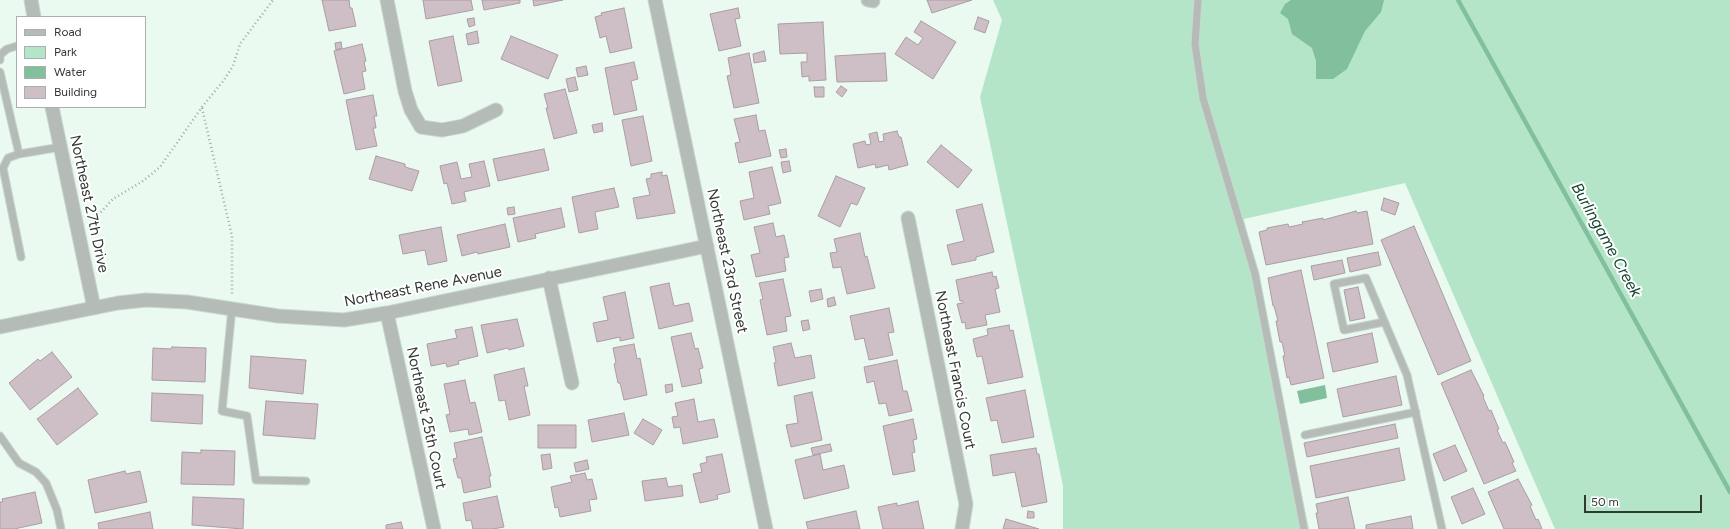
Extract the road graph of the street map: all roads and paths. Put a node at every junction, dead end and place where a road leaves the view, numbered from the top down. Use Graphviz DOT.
graph roads {
  1 [pos="31,0"];
  2 [pos="273,0"];
  3 [pos="387,0"];
  4 [pos="655,0"];
  5 [pos="1198,0"];
  6 [pos="34,16"];
  7 [pos="16,46"];
  8 [pos="0,60"];
  9 [pos="0,72"];
  10 [pos="52,108"];
  11 [pos="202,108"];
  12 [pos="496,110"];
  13 [pos="61,147"];
  14 [pos="19,154"];
  15 [pos="908,218"];
  16 [pos="79,236"];
  17 [pos="707,246"];
  18 [pos="21,257"];
  19 [pos="549,278"];
  20 [pos="94,308"];
  21 [pos="232,308"];
  22 [pos="387,313"];
  23 [pos="1384,322"];
  24 [pos="0,328"];
  25 [pos="572,383"];
  26 [pos="1416,412"];
  27 [pos="1304,435"];
  28 [pos="0,436"];
  29 [pos="306,481"];
  30 [pos="61,529"];
  31 [pos="434,529"];
  32 [pos="766,529"];
  33 [pos="962,529"];
  34 [pos="1304,529"];
  35 [pos="1442,529"];
  1 -- 6 [label="street"];
  2 -- 11 [label="path"];
  3 -- 12 [label="street"];
  4 -- 17 [label="street, Northeast 23rd Street"];
  5 -- 34 [label="lane"];
  7 -- 8 [label="lane"];
  9 -- 14 [label="lane"];
  10 -- 13 [label="street, Northeast 27th Drive"];
  11 -- 16 [label="path"];
  11 -- 21 [label="path"];
  13 -- 14 [label="lane"];
  13 -- 16 [label="street, Northeast 27th Drive"];
  14 -- 18 [label="lane"];
  15 -- 33 [label="street, Northeast Francis Court"];
  16 -- 20 [label="street, Northeast 27th Drive"];
  17 -- 19 [label="street, Northeast Rene Avenue"];
  17 -- 32 [label="street, Northeast 23rd Street"];
  19 -- 22 [label="street, Northeast Rene Avenue"];
  19 -- 25 [label="street"];
  20 -- 21 [label="street, Northeast Rene Avenue"];
  20 -- 24 [label="street, Northeast Rene Avenue"];
  21 -- 22 [label="street, Northeast Rene Avenue"];
  21 -- 29 [label="lane"];
  22 -- 31 [label="street, Northeast 25th Court"];
  23 -- 23 [label="lane"];
  23 -- 26 [label="lane"];
  26 -- 27 [label="lane"];
  26 -- 35 [label="lane"];
  28 -- 30 [label="lane"];
}
